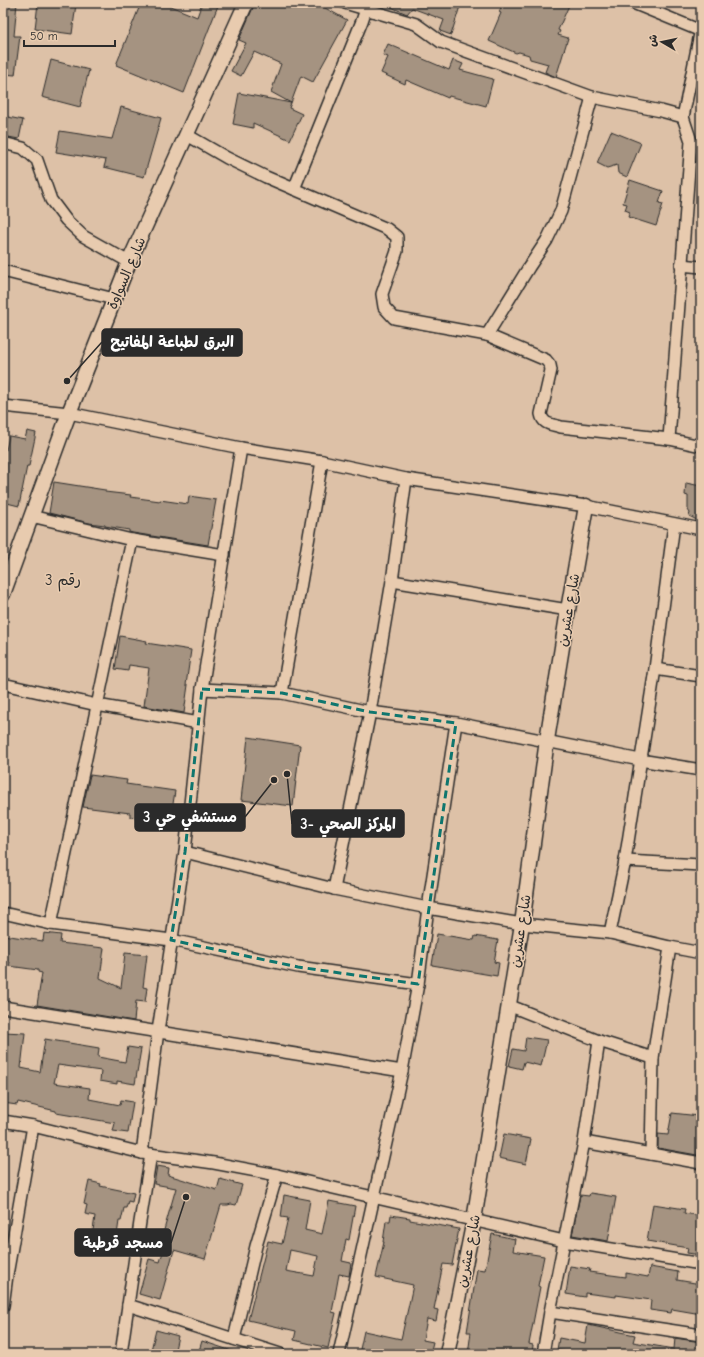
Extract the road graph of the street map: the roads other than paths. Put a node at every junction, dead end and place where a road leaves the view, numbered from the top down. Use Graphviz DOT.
graph roads {
  1 [pos="246,3"];
  2 [pos="345,3"];
  3 [pos="633,3"];
  4 [pos="367,6"];
  5 [pos="701,30"];
  6 [pos="592,97"];
  7 [pos="683,117"];
  8 [pos="187,135"];
  9 [pos="3,143"];
  10 [pos="294,189"];
  11 [pos="130,262"];
  12 [pos="681,265"];
  13 [pos="701,267"];
  14 [pos="3,271"];
  15 [pos="114,299"];
  16 [pos="487,335"];
  17 [pos="3,406"];
  18 [pos="69,413"];
  19 [pos="669,439"];
  20 [pos="701,446"];
  21 [pos="241,448"];
  22 [pos="322,461"];
  23 [pos="406,479"];
  24 [pos="586,506"];
  25 [pos="31,516"];
  26 [pos="674,524"];
  27 [pos="701,528"];
  28 [pos="132,540"];
  29 [pos="224,555"];
  30 [pos="392,581"];
  31 [pos="3,594"];
  32 [pos="568,610"];
  33 [pos="655,669"];
  34 [pos="701,676"];
  35 [pos="3,684"];
  36 [pos="202,689"];
  37 [pos="282,693"];
  38 [pos="97,705"];
  39 [pos="370,712"];
  40 [pos="199,723"];
  41 [pos="456,723"];
  42 [pos="547,740"];
  43 [pos="640,760"];
  44 [pos="701,770"];
  45 [pos="185,852"];
  46 [pos="625,862"];
  47 [pos="701,865"];
  48 [pos="334,889"];
  49 [pos="428,908"];
  50 [pos="3,913"];
  51 [pos="51,924"];
  52 [pos="522,924"];
  53 [pos="610,933"];
  54 [pos="171,940"];
  55 [pos="670,947"];
  56 [pos="701,953"];
  57 [pos="418,984"];
  58 [pos="508,1005"];
  59 [pos="3,1006"];
  60 [pos="158,1031"];
  61 [pos="599,1041"];
  62 [pos="653,1058"];
  63 [pos="402,1071"];
  64 [pos="3,1121"];
  65 [pos="33,1126"];
  66 [pos="584,1142"];
  67 [pos="146,1153"];
  68 [pos="651,1154"];
  69 [pos="701,1163"];
  70 [pos="277,1175"];
  71 [pos="374,1198"];
  72 [pos="474,1220"];
  73 [pos="564,1241"];
  74 [pos="701,1264"];
  75 [pos="5,1275"];
  76 [pos="128,1305"];
  77 [pos="3,1306"];
  78 [pos="550,1312"];
  79 [pos="701,1336"];
  80 [pos="234,1339"];
  81 [pos="274,1353"];
  82 [pos="121,1354"];
  83 [pos="339,1354"];
  84 [pos="447,1354"];
  85 [pos="543,1354"];
  1 -- 8 [label="street, شارع السواوة"];
  2 -- 4 [label="street"];
  3 -- 5 [label="street"];
  4 -- 6 [label="street"];
  4 -- 10 [label="street"];
  5 -- 7 [label="street"];
  6 -- 7 [label="street"];
  6 -- 16 [label="street"];
  7 -- 12 [label="street"];
  8 -- 10 [label="street"];
  8 -- 11 [label="street, شارع السواوة"];
  9 -- 11 [label="street"];
  10 -- 16 [label="street"];
  11 -- 15 [label="street, شارع السواوة"];
  12 -- 13 [label="street"];
  12 -- 19 [label="street"];
  14 -- 15 [label="street"];
  15 -- 18 [label="street, شارع السواوة"];
  16 -- 19 [label="street"];
  17 -- 18 [label="street"];
  18 -- 21 [label="street"];
  18 -- 25 [label="street, شارع السواوة"];
  19 -- 20 [label="street"];
  21 -- 22 [label="street"];
  21 -- 29 [label="street"];
  22 -- 23 [label="street"];
  22 -- 37 [label="street"];
  23 -- 24 [label="street"];
  23 -- 30 [label="street"];
  24 -- 26 [label="street"];
  24 -- 32 [label="street, شارع عشرين"];
  25 -- 28 [label="street"];
  25 -- 31 [label="street, شارع السواوة"];
  26 -- 27 [label="street"];
  26 -- 33 [label="street"];
  28 -- 29 [label="street"];
  28 -- 38 [label="street"];
  29 -- 36 [label="street"];
  30 -- 32 [label="street"];
  30 -- 39 [label="street"];
  32 -- 42 [label="street, شارع عشرين"];
  33 -- 34 [label="street"];
  33 -- 43 [label="street"];
  35 -- 38 [label="street"];
  36 -- 37 [label="street"];
  36 -- 40 [label="street"];
  37 -- 39 [label="street"];
  38 -- 40 [label="street"];
  38 -- 51 [label="street"];
  39 -- 41 [label="street"];
  39 -- 48 [label="street"];
  40 -- 45 [label="street"];
  41 -- 42 [label="street"];
  41 -- 49 [label="street"];
  42 -- 43 [label="street"];
  42 -- 52 [label="street, شارع عشرين"];
  43 -- 44 [label="street"];
  43 -- 46 [label="street"];
  45 -- 48 [label="street"];
  45 -- 54 [label="street"];
  46 -- 47 [label="street"];
  46 -- 53 [label="street"];
  48 -- 49 [label="street"];
  49 -- 52 [label="street"];
  49 -- 57 [label="street"];
  50 -- 51 [label="street"];
  51 -- 54 [label="street"];
  52 -- 53 [label="street"];
  52 -- 58 [label="street, شارع عشرين"];
  53 -- 55 [label="street"];
  54 -- 57 [label="street"];
  54 -- 60 [label="street"];
  55 -- 56 [label="street"];
  55 -- 62 [label="street"];
  57 -- 63 [label="street"];
  58 -- 61 [label="street"];
  58 -- 72 [label="street, شارع عشرين"];
  59 -- 60 [label="street"];
  60 -- 63 [label="street"];
  60 -- 67 [label="street"];
  61 -- 62 [label="street"];
  61 -- 66 [label="street"];
  62 -- 68 [label="street"];
  63 -- 71 [label="street"];
  64 -- 65 [label="street"];
  65 -- 67 [label="street"];
  65 -- 75 [label="street"];
  66 -- 68 [label="street"];
  66 -- 73 [label="street"];
  67 -- 70 [label="street"];
  67 -- 76 [label="street"];
  68 -- 69 [label="street"];
  70 -- 71 [label="street"];
  70 -- 80 [label="street"];
  71 -- 72 [label="street"];
  71 -- 83 [label="street"];
  72 -- 73 [label="street"];
  72 -- 84 [label="street, شارع عشرين"];
  73 -- 74 [label="street"];
  73 -- 78 [label="street"];
  75 -- 77 [label="street"];
  76 -- 80 [label="street"];
  76 -- 82 [label="street"];
  78 -- 79 [label="street"];
  78 -- 85 [label="street"];
  80 -- 81 [label="street"];
}
